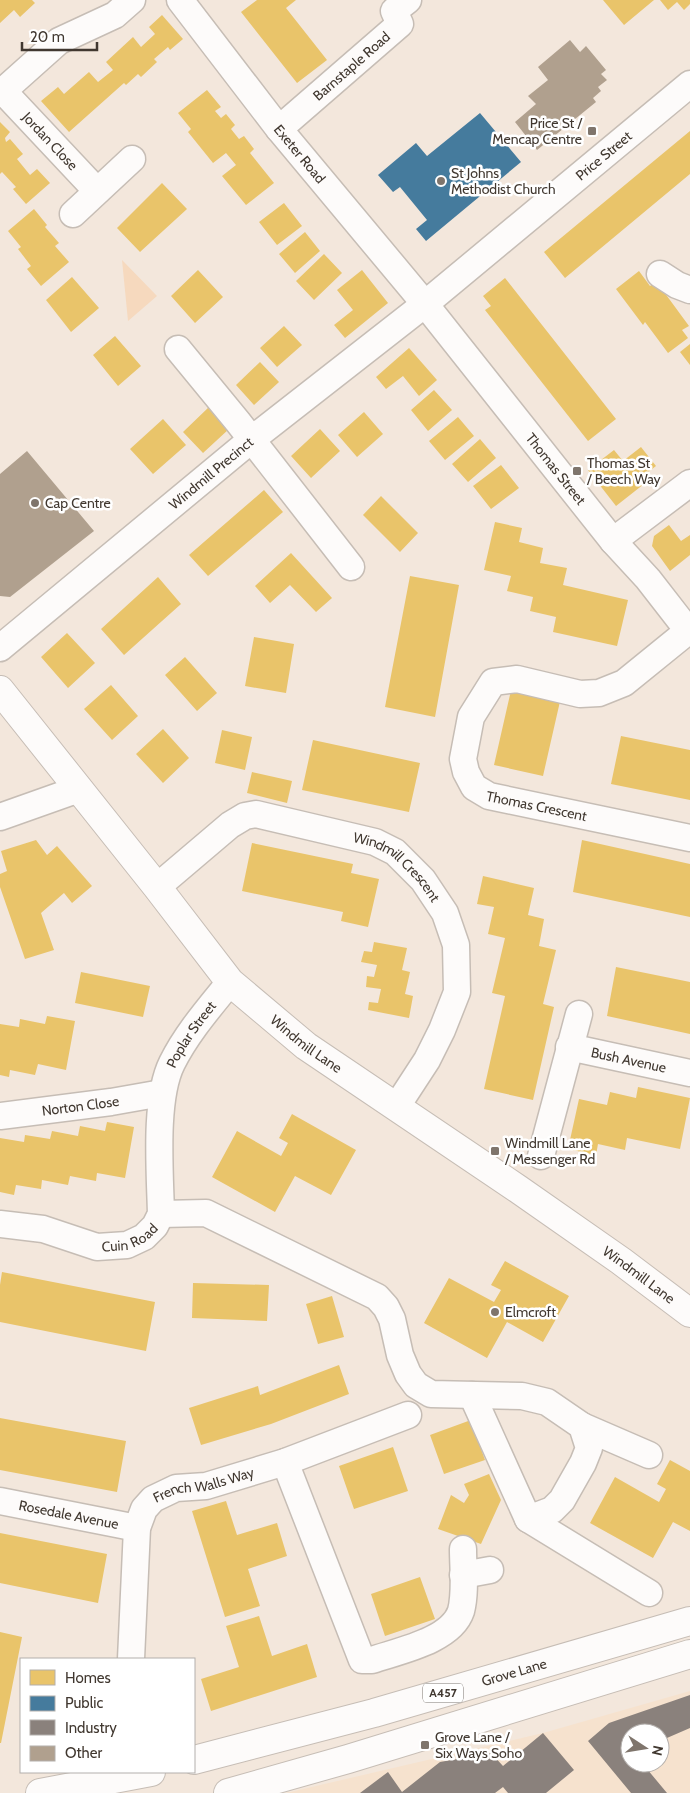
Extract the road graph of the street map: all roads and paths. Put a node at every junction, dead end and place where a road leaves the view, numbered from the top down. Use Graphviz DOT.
graph roads {
  1 [pos="132,0"];
  2 [pos="180,0"];
  3 [pos="408,0"];
  4 [pos="690,84"];
  5 [pos="2,91"];
  6 [pos="279,129"];
  7 [pos="132,159"];
  8 [pos="97,191"];
  9 [pos="73,214"];
  10 [pos="660,274"];
  11 [pos="690,290"];
  12 [pos="425,304"];
  13 [pos="178,349"];
  14 [pos="251,440"];
  15 [pos="690,483"];
  16 [pos="613,540"];
  17 [pos="351,567"];
  18 [pos="689,632"];
  19 [pos="0,648"];
  20 [pos="0,690"];
  21 [pos="79,790"];
  22 [pos="0,817"];
  23 [pos="690,838"];
  24 [pos="157,888"];
  25 [pos="230,982"];
  26 [pos="579,1014"];
  27 [pos="569,1047"];
  28 [pos="690,1073"];
  29 [pos="162,1093"];
  30 [pos="397,1106"];
  31 [pos="0,1116"];
  32 [pos="542,1156"];
  33 [pos="161,1214"];
  34 [pos="0,1224"];
  35 [pos="690,1313"];
  36 [pos="472,1395"];
  37 [pos="421,1404"];
  38 [pos="582,1426"];
  39 [pos="649,1455"];
  40 [pos="285,1462"];
  41 [pos="0,1500"];
  42 [pos="528,1519"];
  43 [pos="136,1528"];
  44 [pos="463,1549"];
  45 [pos="490,1570"];
  46 [pos="463,1575"];
  47 [pos="649,1593"];
  48 [pos="690,1621"];
  49 [pos="690,1654"];
  50 [pos="131,1658"];
  51 [pos="195,1760"];
  52 [pos="143,1773"];
  53 [pos="40,1793"];
  54 [pos="228,1793"];
  1 -- 5 [label="street, Jordan Close"];
  2 -- 6 [label="street, Exeter Road"];
  3 -- 6 [label="street, Barnstaple Road"];
  4 -- 12 [label="street, Price Street"];
  5 -- 8 [label="street, Jordan Close"];
  6 -- 12 [label="street, Exeter Road"];
  7 -- 8 [label="street"];
  8 -- 9 [label="street"];
  10 -- 11 [label="street"];
  12 -- 14 [label="street, Windmill Precinct"];
  12 -- 16 [label="street, Thomas Street"];
  13 -- 14 [label="street"];
  14 -- 17 [label="street"];
  14 -- 19 [label="street, Windmill Precinct"];
  15 -- 16 [label="street"];
  16 -- 18 [label="street, Thomas Street"];
  18 -- 23 [label="street, Thomas Crescent"];
  20 -- 21 [label="main road, Windmill Lane"];
  21 -- 22 [label="street"];
  21 -- 24 [label="main road, Windmill Lane"];
  24 -- 25 [label="main road, Windmill Lane"];
  24 -- 30 [label="street, Windmill Crescent"];
  25 -- 29 [label="street, Poplar Street"];
  25 -- 30 [label="main road, Windmill Lane"];
  26 -- 27 [label="street"];
  27 -- 28 [label="street, Bush Avenue"];
  27 -- 32 [label="street"];
  29 -- 31 [label="street, Norton Close"];
  29 -- 33 [label="street, Cuin Road"];
  30 -- 35 [label="main road, Windmill Lane"];
  33 -- 34 [label="street, Cuin Road"];
  33 -- 37 [label="street"];
  36 -- 37 [label="street, French Walls Way"];
  36 -- 38 [label="street, French Walls Way"];
  36 -- 42 [label="street"];
  37 -- 40 [label="street, French Walls Way"];
  38 -- 39 [label="street, French Walls Way"];
  38 -- 42 [label="street"];
  40 -- 43 [label="street, French Walls Way"];
  40 -- 46 [label="street"];
  41 -- 43 [label="street, Rosedale Avenue"];
  42 -- 47 [label="street"];
  43 -- 50 [label="street, French Walls Way"];
  44 -- 46 [label="street"];
  45 -- 46 [label="street"];
  48 -- 51 [label="main road, Grove Lane / A457"];
  49 -- 54 [label="main road, A457"];
  52 -- 53 [label="main road"];
}
